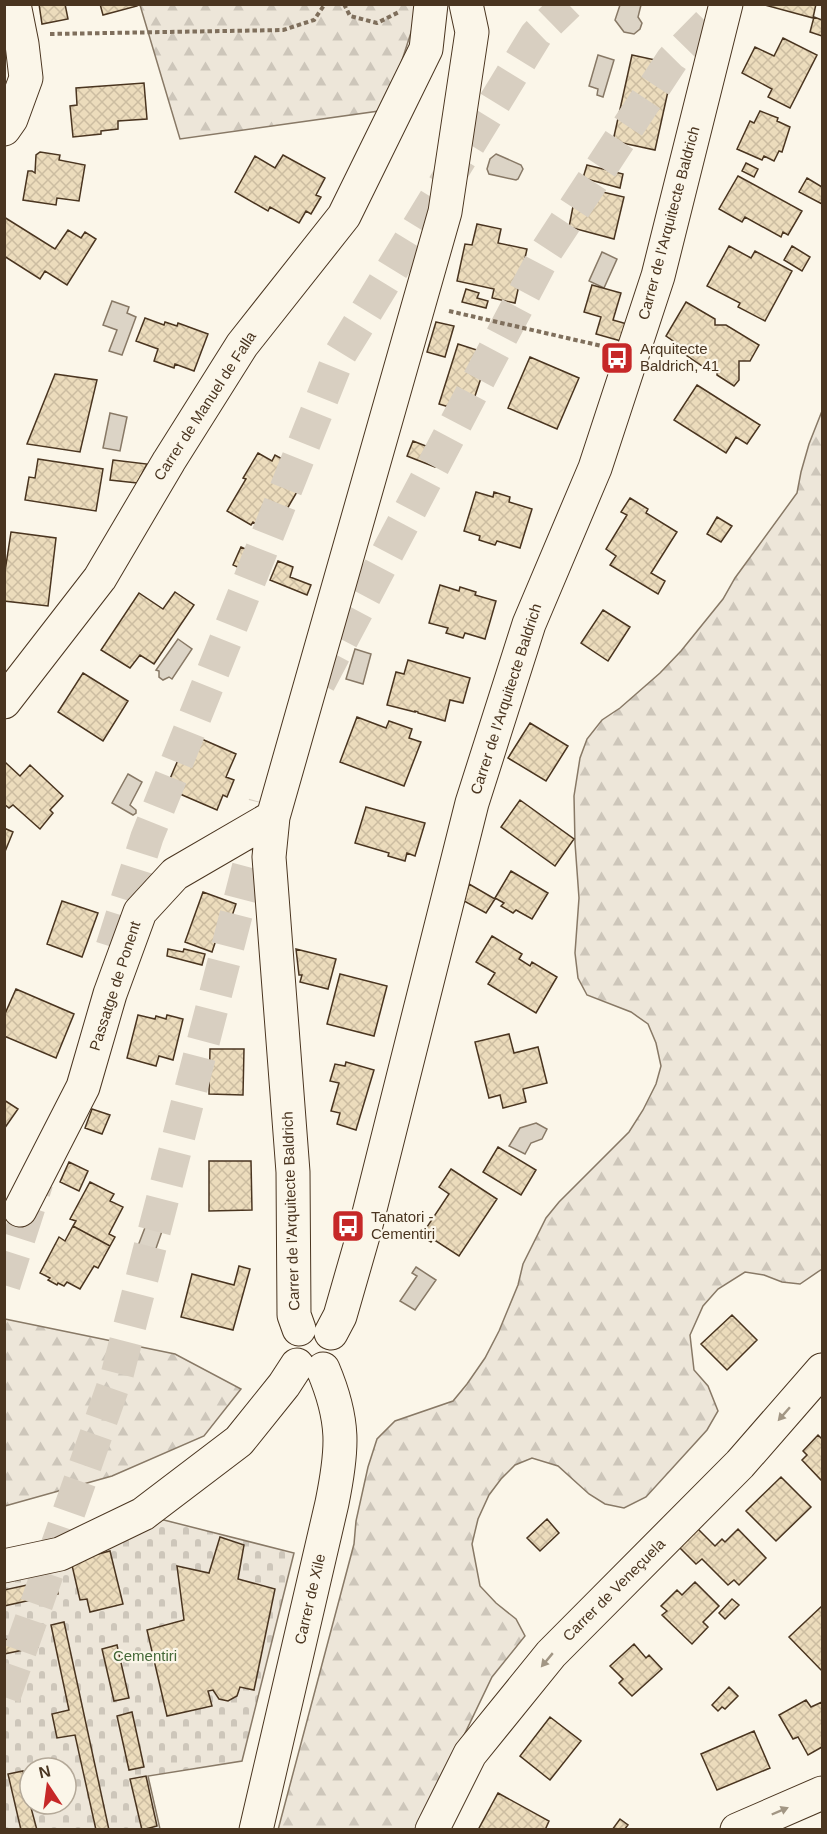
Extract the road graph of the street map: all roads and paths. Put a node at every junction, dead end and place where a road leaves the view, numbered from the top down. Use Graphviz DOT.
graph roads {
  1 [pos="325,4"];
  2 [pos="344,4"];
  3 [pos="466,4"];
  4 [pos="726,4"];
  5 [pos="418,7"];
  6 [pos="17,19"];
  7 [pos="4,129"];
  8 [pos="419,304"];
  9 [pos="633,353"];
  10 [pos="4,702"];
  11 [pos="273,817"];
  12 [pos="20,1210"];
  13 [pos="299,1329"];
  14 [pos="331,1333"];
  15 [pos="310,1367"];
  16 [pos="822,1370"];
  17 [pos="4,1566"];
  18 [pos="822,1793"];
  19 [pos="256,1830"];
  20 [pos="432,1830"];
  21 [pos="738,1830"];
  1 -- 6 [label="path"];
  2 -- 5 [label="path"];
  3 -- 8 [label="street, Carrer de l'Arquitecte Baldrich"];
  4 -- 9 [label="street, Carrer de l'Arquitecte Baldrich"];
  5 -- 10 [label="street, Carrer de Manuel de Falla"];
  6 -- 7 [label="street"];
  8 -- 9 [label="path"];
  8 -- 11 [label="street, Carrer de l'Arquitecte Baldrich"];
  9 -- 14 [label="street, Carrer de l'Arquitecte Baldrich"];
  11 -- 12 [label="street, Passatge de Ponent"];
  11 -- 13 [label="street, Carrer de l'Arquitecte Baldrich"];
  13 -- 14 [label="street"];
  13 -- 15 [label="street"];
  14 -- 15 [label="street"];
  15 -- 17 [label="street"];
  15 -- 19 [label="street, Carrer de Xile"];
  16 -- 20 [label="street, Carrer de Veneçuela, one-way"];
  21 -- 18 [label="street, one-way"];
}
